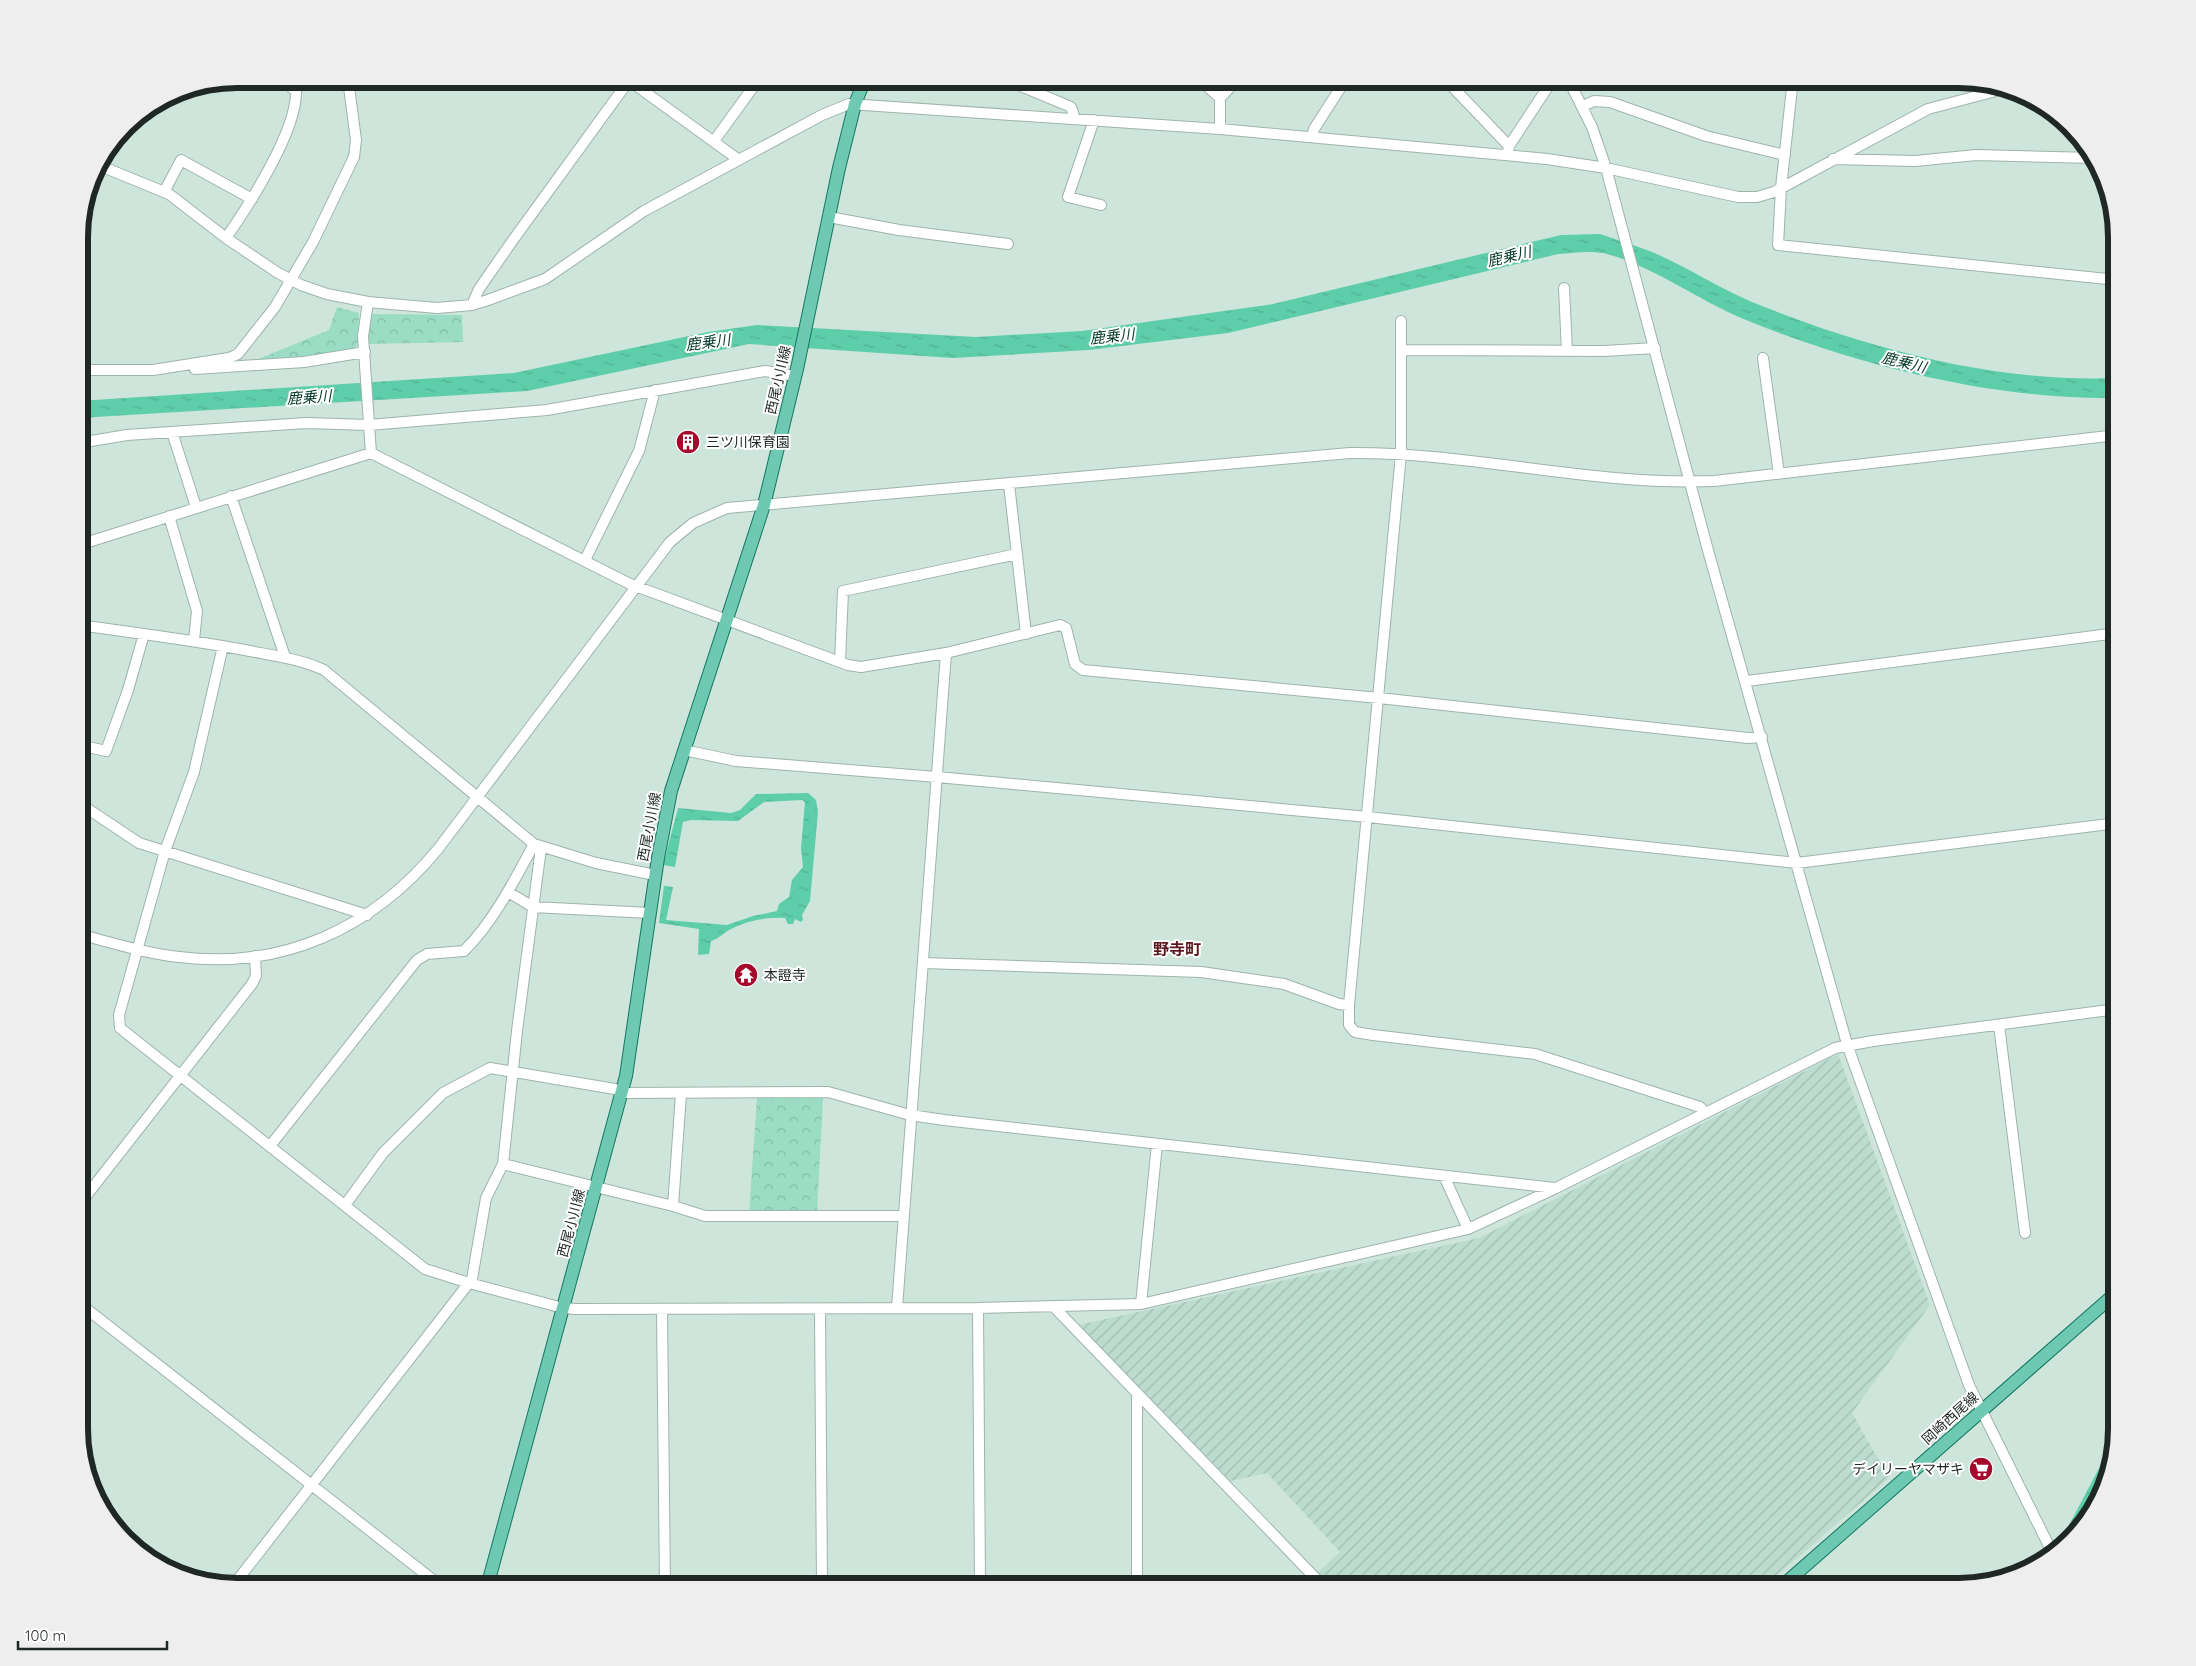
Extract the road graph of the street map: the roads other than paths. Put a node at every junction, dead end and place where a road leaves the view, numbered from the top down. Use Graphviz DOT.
graph roads {
  1 [pos="1208,87"];
  2 [pos="1230,87"];
  3 [pos="1341,87"];
  4 [pos="1453,87"];
  5 [pos="1548,87"];
  6 [pos="1572,87"];
  7 [pos="1792,87"];
  8 [pos="292,88"];
  9 [pos="349,88"];
  10 [pos="623,88"];
  11 [pos="641,88"];
  12 [pos="753,88"];
  13 [pos="862,88"];
  14 [pos="1024,88"];
  15 [pos="1995,92"];
  16 [pos="1220,98"];
  17 [pos="855,104"];
  18 [pos="1582,106"];
  19 [pos="1075,119"];
  20 [pos="1094,120"];
  21 [pos="1220,129"];
  22 [pos="1312,138"];
  23 [pos="714,141"];
  24 [pos="1508,151"];
  25 [pos="1785,154"];
  26 [pos="2085,158"];
  27 [pos="1832,159"];
  28 [pos="739,160"];
  29 [pos="105,168"];
  30 [pos="1606,168"];
  31 [pos="1781,188"];
  32 [pos="164,192"];
  33 [pos="252,199"];
  34 [pos="1101,205"];
  35 [pos="829,217"];
  36 [pos="226,238"];
  37 [pos="1008,244"];
  38 [pos="2108,278"];
  39 [pos="290,280"];
  40 [pos="1564,288"];
  41 [pos="368,302"];
  42 [pos="472,305"];
  43 [pos="1401,321"];
  44 [pos="1655,348"];
  45 [pos="1402,350"];
  46 [pos="1567,351"];
  47 [pos="366,357"];
  48 [pos="1763,358"];
  49 [pos="162,369"];
  50 [pos="88,370"];
  51 [pos="796,372"];
  52 [pos="655,390"];
  53 [pos="369,421"];
  54 [pos="172,432"];
  55 [pos="2108,436"];
  56 [pos="88,442"];
  57 [pos="371,453"];
  58 [pos="1401,454"];
  59 [pos="1779,474"];
  60 [pos="1691,482"];
  61 [pos="1009,484"];
  62 [pos="230,496"];
  63 [pos="764,505"];
  64 [pos="196,507"];
  65 [pos="169,516"];
  66 [pos="88,543"];
  67 [pos="1017,554"];
  68 [pos="585,560"];
  69 [pos="638,587"];
  70 [pos="728,620"];
  71 [pos="88,627"];
  72 [pos="144,634"];
  73 [pos="1026,634"];
  74 [pos="2108,634"];
  75 [pos="194,640"];
  76 [pos="223,646"];
  77 [pos="946,653"];
  78 [pos="285,657"];
  79 [pos="840,662"];
  80 [pos="1747,681"];
  81 [pos="1379,698"];
  82 [pos="1762,737"];
  83 [pos="88,747"];
  84 [pos="684,750"];
  85 [pos="938,777"];
  86 [pos="477,797"];
  87 [pos="88,809"];
  88 [pos="1368,818"];
  89 [pos="2108,824"];
  90 [pos="538,846"];
  91 [pos="165,851"];
  92 [pos="1797,863"];
  93 [pos="655,875"];
  94 [pos="508,892"];
  95 [pos="533,907"];
  96 [pos="650,913"];
  97 [pos="368,915"];
  98 [pos="88,936"];
  99 [pos="138,949"];
  100 [pos="255,956"];
  101 [pos="923,963"];
  102 [pos="1349,1005"];
  103 [pos="2108,1010"];
  104 [pos="1999,1025"];
  105 [pos="1847,1044"];
  106 [pos="514,1070"];
  107 [pos="180,1076"];
  108 [pos="622,1093"];
  109 [pos="681,1094"];
  110 [pos="1706,1112"];
  111 [pos="910,1115"];
  112 [pos="1157,1144"];
  113 [pos="270,1146"];
  114 [pos="503,1164"];
  115 [pos="1444,1176"];
  116 [pos="596,1187"];
  117 [pos="1556,1188"];
  118 [pos="88,1194"];
  119 [pos="345,1204"];
  120 [pos="673,1206"];
  121 [pos="904,1216"];
  122 [pos="1468,1229"];
  123 [pos="2026,1233"];
  124 [pos="469,1283"];
  125 [pos="2108,1300"];
  126 [pos="1140,1304"];
  127 [pos="563,1308"];
  128 [pos="898,1308"];
  129 [pos="978,1308"];
  130 [pos="1055,1308"];
  131 [pos="820,1309"];
  132 [pos="88,1310"];
  133 [pos="662,1310"];
  134 [pos="1137,1394"];
  135 [pos="1981,1411"];
  136 [pos="311,1486"];
  137 [pos="2050,1547"];
  138 [pos="238,1578"];
  139 [pos="430,1578"];
  140 [pos="489,1578"];
  141 [pos="665,1578"];
  142 [pos="822,1578"];
  143 [pos="980,1578"];
  144 [pos="1137,1578"];
  145 [pos="1315,1578"];
  146 [pos="1791,1578"];
  1 -- 16 [label="street"];
  2 -- 16 [label="street"];
  3 -- 22 [label="street"];
  4 -- 24 [label="street"];
  5 -- 24 [label="street"];
  6 -- 18 [label="street"];
  7 -- 25 [label="street"];
  8 -- 33 [label="street"];
  9 -- 39 [label="street"];
  10 -- 42 [label="street"];
  11 -- 23 [label="street"];
  12 -- 23 [label="street"];
  13 -- 17 [label="main road, 西尾小川線"];
  14 -- 19 [label="street"];
  15 -- 27 [label="street"];
  16 -- 21 [label="street"];
  17 -- 19 [label="street"];
  17 -- 28 [label="street"];
  17 -- 35 [label="main road, 西尾小川線"];
  18 -- 25 [label="street"];
  18 -- 30 [label="street"];
  19 -- 20 [label="street"];
  20 -- 21 [label="street"];
  20 -- 34 [label="street"];
  21 -- 22 [label="street"];
  22 -- 24 [label="street"];
  23 -- 28 [label="street"];
  24 -- 30 [label="street"];
  25 -- 31 [label="street"];
  26 -- 27 [label="street"];
  27 -- 31 [label="street"];
  28 -- 42 [label="street"];
  29 -- 32 [label="street"];
  30 -- 31 [label="street"];
  30 -- 44 [label="street"];
  31 -- 38 [label="street"];
  32 -- 33 [label="street"];
  32 -- 36 [label="street"];
  33 -- 36 [label="street"];
  35 -- 37 [label="street"];
  35 -- 51 [label="main road, 西尾小川線"];
  36 -- 39 [label="street"];
  39 -- 41 [label="street"];
  39 -- 49 [label="street"];
  40 -- 46 [label="street"];
  41 -- 42 [label="street"];
  41 -- 47 [label="street"];
  43 -- 45 [label="street"];
  44 -- 46 [label="street"];
  44 -- 60 [label="street"];
  45 -- 46 [label="street"];
  45 -- 58 [label="street"];
  47 -- 49 [label="street"];
  47 -- 53 [label="street"];
  48 -- 59 [label="street"];
  49 -- 50 [label="street"];
  51 -- 52 [label="street"];
  51 -- 63 [label="main road, 西尾小川線"];
  52 -- 53 [label="street"];
  52 -- 68 [label="street"];
  53 -- 54 [label="street"];
  53 -- 57 [label="street"];
  54 -- 56 [label="street"];
  54 -- 64 [label="street"];
  55 -- 59 [label="street"];
  57 -- 62 [label="street"];
  57 -- 68 [label="street"];
  58 -- 60 [label="street"];
  58 -- 61 [label="street"];
  58 -- 81 [label="street"];
  59 -- 60 [label="street"];
  60 -- 80 [label="street"];
  61 -- 63 [label="street"];
  61 -- 67 [label="street"];
  62 -- 64 [label="street"];
  62 -- 78 [label="street"];
  63 -- 69 [label="street"];
  63 -- 70 [label="main road, 西尾小川線"];
  64 -- 65 [label="street"];
  65 -- 66 [label="street"];
  65 -- 75 [label="street"];
  67 -- 73 [label="street"];
  67 -- 79 [label="street"];
  68 -- 69 [label="street"];
  69 -- 70 [label="street"];
  69 -- 86 [label="street"];
  70 -- 79 [label="street"];
  70 -- 84 [label="main road, 西尾小川線"];
  71 -- 72 [label="street"];
  72 -- 75 [label="street"];
  72 -- 83 [label="street"];
  73 -- 77 [label="street"];
  73 -- 81 [label="street"];
  74 -- 80 [label="street"];
  75 -- 76 [label="street"];
  76 -- 78 [label="street"];
  76 -- 91 [label="street"];
  77 -- 79 [label="street"];
  77 -- 85 [label="street"];
  78 -- 86 [label="street"];
  80 -- 82 [label="street"];
  81 -- 82 [label="street"];
  81 -- 88 [label="street"];
  82 -- 92 [label="street"];
  84 -- 85 [label="street"];
  84 -- 93 [label="main road, 西尾小川線"];
  85 -- 88 [label="street"];
  85 -- 101 [label="street"];
  86 -- 90 [label="street"];
  86 -- 97 [label="street"];
  87 -- 91 [label="street"];
  88 -- 92 [label="street"];
  88 -- 102 [label="street"];
  89 -- 92 [label="street"];
  90 -- 93 [label="street"];
  90 -- 94 [label="street"];
  90 -- 95 [label="street"];
  91 -- 97 [label="street"];
  91 -- 99 [label="street"];
  92 -- 105 [label="street"];
  93 -- 96 [label="main road, 西尾小川線"];
  94 -- 95 [label="street"];
  94 -- 113 [label="street"];
  95 -- 96 [label="street"];
  95 -- 106 [label="street"];
  96 -- 108 [label="main road, 西尾小川線"];
  97 -- 100 [label="street"];
  98 -- 99 [label="street"];
  99 -- 100 [label="street"];
  99 -- 107 [label="street"];
  100 -- 107 [label="street"];
  101 -- 102 [label="street"];
  101 -- 111 [label="street"];
  102 -- 110 [label="street"];
  103 -- 104 [label="street"];
  104 -- 105 [label="street"];
  104 -- 123 [label="street"];
  105 -- 110 [label="street"];
  105 -- 135 [label="street"];
  106 -- 108 [label="street"];
  106 -- 114 [label="street"];
  106 -- 119 [label="street"];
  107 -- 113 [label="street"];
  107 -- 118 [label="street"];
  108 -- 109 [label="street"];
  108 -- 116 [label="main road, 西尾小川線"];
  109 -- 111 [label="street"];
  109 -- 120 [label="street"];
  110 -- 117 [label="street"];
  111 -- 112 [label="street"];
  111 -- 121 [label="street"];
  112 -- 115 [label="street"];
  112 -- 126 [label="street"];
  113 -- 119 [label="street"];
  114 -- 116 [label="street"];
  114 -- 124 [label="street"];
  115 -- 117 [label="street"];
  115 -- 122 [label="street"];
  116 -- 120 [label="street"];
  116 -- 127 [label="main road, 西尾小川線"];
  117 -- 122 [label="street"];
  119 -- 124 [label="street"];
  120 -- 121 [label="street"];
  121 -- 128 [label="street"];
  122 -- 126 [label="street"];
  124 -- 127 [label="street"];
  124 -- 136 [label="street"];
  125 -- 135 [label="main road, 岡崎西尾線"];
  126 -- 130 [label="street"];
  127 -- 133 [label="street"];
  127 -- 140 [label="main road, 西尾小川線"];
  128 -- 129 [label="street"];
  128 -- 131 [label="street"];
  129 -- 130 [label="street"];
  129 -- 143 [label="street"];
  130 -- 134 [label="street"];
  131 -- 133 [label="street"];
  131 -- 142 [label="street"];
  132 -- 136 [label="street"];
  133 -- 141 [label="street"];
  134 -- 144 [label="street"];
  134 -- 145 [label="street"];
  135 -- 137 [label="street"];
  135 -- 146 [label="main road, 岡崎西尾線"];
  136 -- 138 [label="street"];
  136 -- 139 [label="street"];
}
